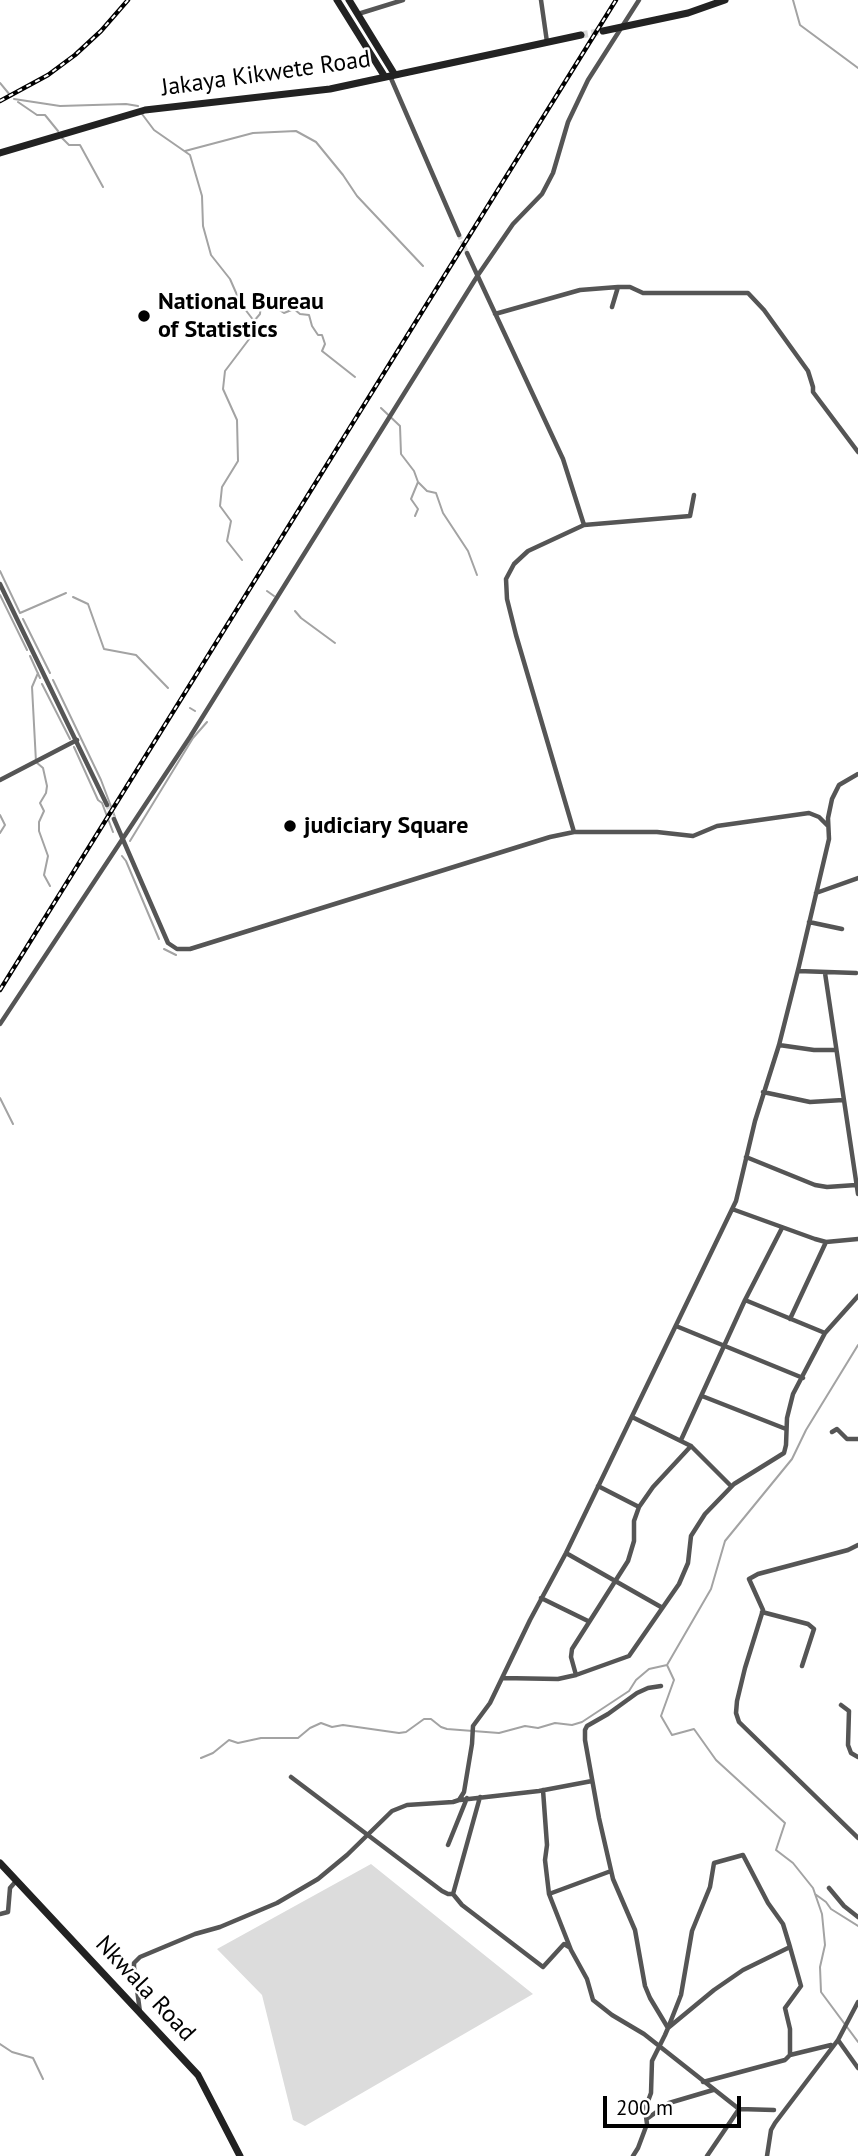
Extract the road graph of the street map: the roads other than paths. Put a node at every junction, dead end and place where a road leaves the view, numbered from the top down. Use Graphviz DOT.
graph roads {
  1 [pos="337,0"];
  2 [pos="349,0"];
  3 [pos="403,0"];
  4 [pos="541,0"];
  5 [pos="639,0"];
  6 [pos="725,0"];
  7 [pos="357,14"];
  8 [pos="621,27"];
  9 [pos="603,31"];
  10 [pos="581,35"];
  11 [pos="547,42"];
  12 [pos="390,76"];
  13 [pos="0,153"];
  14 [pos="459,235"];
  15 [pos="467,253"];
  16 [pos="478,275"];
  17 [pos="618,287"];
  18 [pos="612,307"];
  19 [pos="495,314"];
  20 [pos="858,452"];
  21 [pos="694,495"];
  22 [pos="584,524"];
  23 [pos="0,584"];
  24 [pos="77,740"];
  25 [pos="858,774"];
  26 [pos="0,780"];
  27 [pos="107,805"];
  28 [pos="114,819"];
  29 [pos="828,827"];
  30 [pos="574,832"];
  31 [pos="122,839"];
  32 [pos="858,878"];
  33 [pos="815,893"];
  34 [pos="809,922"];
  35 [pos="842,929"];
  36 [pos="798,971"];
  37 [pos="825,973"];
  38 [pos="856,973"];
  39 [pos="0,1024"];
  40 [pos="779,1045"];
  41 [pos="836,1050"];
  42 [pos="764,1092"];
  43 [pos="843,1100"];
  44 [pos="746,1157"];
  45 [pos="856,1185"];
  46 [pos="858,1194"];
  47 [pos="732,1209"];
  48 [pos="782,1228"];
  49 [pos="858,1239"];
  50 [pos="826,1242"];
  51 [pos="858,1296"];
  52 [pos="745,1300"];
  53 [pos="790,1320"];
  54 [pos="676,1326"];
  55 [pos="825,1333"];
  56 [pos="724,1347"];
  57 [pos="803,1378"];
  58 [pos="702,1396"];
  59 [pos="632,1417"];
  60 [pos="786,1429"];
  61 [pos="832,1432"];
  62 [pos="858,1439"];
  63 [pos="681,1440"];
  64 [pos="691,1446"];
  65 [pos="598,1486"];
  66 [pos="732,1486"];
  67 [pos="639,1507"];
  68 [pos="858,1545"];
  69 [pos="566,1553"];
  70 [pos="615,1579"];
  71 [pos="541,1598"];
  72 [pos="661,1607"];
  73 [pos="762,1612"];
  74 [pos="589,1622"];
  75 [pos="802,1666"];
  76 [pos="576,1675"];
  77 [pos="502,1678"];
  78 [pos="661,1686"];
  79 [pos="841,1705"];
  80 [pos="858,1757"];
  81 [pos="291,1777"];
  82 [pos="592,1781"];
  83 [pos="543,1790"];
  84 [pos="480,1797"];
  85 [pos="467,1798"];
  86 [pos="459,1800"];
  87 [pos="367,1834"];
  88 [pos="858,1838"];
  89 [pos="448,1845"];
  90 [pos="0,1863"];
  91 [pos="611,1871"];
  92 [pos="17,1880"];
  93 [pos="829,1888"];
  94 [pos="453,1894"];
  95 [pos="549,1894"];
  96 [pos="0,1914"];
  97 [pos="858,1917"];
  98 [pos="570,1947"];
  99 [pos="790,1947"];
  100 [pos="858,2002"];
  101 [pos="856,2009"];
  102 [pos="140,2013"];
  103 [pos="668,2028"];
  104 [pos="838,2040"];
  105 [pos="833,2045"];
  106 [pos="658,2047"];
  107 [pos="790,2055"];
  108 [pos="858,2068"];
  109 [pos="702,2082"];
  110 [pos="713,2090"];
  111 [pos="739,2109"];
  112 [pos="774,2110"];
  113 [pos="648,2118"];
  114 [pos="240,2156"];
  115 [pos="633,2156"];
  116 [pos="707,2156"];
  117 [pos="766,2156"];
  1 -- 12 [label="main road"];
  2 -- 7 [label="main road"];
  3 -- 7 [label="street"];
  4 -- 11 [label="street"];
  5 -- 8 [label="street"];
  6 -- 8 [label="main road"];
  7 -- 12 [label="main road"];
  8 -- 9 [label="main road"];
  8 -- 16 [label="street"];
  10 -- 11 [label="main road, Jakaya Kikwete Road"];
  11 -- 12 [label="main road, Jakaya Kikwete Road"];
  12 -- 13 [label="main road, Jakaya Kikwete Road"];
  12 -- 14 [label="street"];
  15 -- 16 [label="street"];
  16 -- 19 [label="street"];
  16 -- 31 [label="street"];
  17 -- 18 [label="street"];
  17 -- 19 [label="street"];
  17 -- 20 [label="street"];
  19 -- 22 [label="street"];
  21 -- 22 [label="street"];
  22 -- 30 [label="street"];
  23 -- 24 [label="street"];
  24 -- 26 [label="street"];
  24 -- 27 [label="street"];
  25 -- 29 [label="street"];
  28 -- 31 [label="street"];
  29 -- 30 [label="street"];
  29 -- 33 [label="street"];
  30 -- 31 [label="street"];
  31 -- 39 [label="street"];
  32 -- 33 [label="street"];
  33 -- 34 [label="street"];
  34 -- 35 [label="street"];
  34 -- 36 [label="street"];
  36 -- 37 [label="street"];
  36 -- 40 [label="street"];
  37 -- 38 [label="street"];
  37 -- 41 [label="street"];
  40 -- 41 [label="street"];
  40 -- 42 [label="street"];
  41 -- 43 [label="street"];
  42 -- 43 [label="street"];
  42 -- 44 [label="street"];
  43 -- 45 [label="street"];
  44 -- 45 [label="street"];
  44 -- 47 [label="street"];
  45 -- 46 [label="street"];
  47 -- 48 [label="street"];
  47 -- 54 [label="street"];
  48 -- 50 [label="street"];
  48 -- 52 [label="street"];
  49 -- 50 [label="street"];
  50 -- 53 [label="street"];
  51 -- 55 [label="street"];
  52 -- 53 [label="street"];
  52 -- 56 [label="street"];
  53 -- 55 [label="street"];
  54 -- 56 [label="street"];
  54 -- 59 [label="street"];
  55 -- 57 [label="street"];
  56 -- 57 [label="street"];
  56 -- 58 [label="street"];
  57 -- 60 [label="street"];
  58 -- 60 [label="street"];
  58 -- 63 [label="street"];
  59 -- 63 [label="street"];
  59 -- 65 [label="street"];
  60 -- 66 [label="street"];
  61 -- 62 [label="street"];
  63 -- 64 [label="street"];
  64 -- 66 [label="street"];
  64 -- 67 [label="street"];
  65 -- 67 [label="street"];
  65 -- 69 [label="street"];
  66 -- 72 [label="street"];
  67 -- 70 [label="street"];
  68 -- 73 [label="street"];
  69 -- 70 [label="street"];
  69 -- 71 [label="street"];
  70 -- 72 [label="street"];
  70 -- 74 [label="street"];
  71 -- 74 [label="street"];
  71 -- 77 [label="street"];
  72 -- 76 [label="street"];
  73 -- 75 [label="street"];
  73 -- 88 [label="street"];
  74 -- 76 [label="street"];
  76 -- 77 [label="street"];
  77 -- 86 [label="street"];
  78 -- 82 [label="street"];
  79 -- 80 [label="street"];
  81 -- 87 [label="street"];
  82 -- 83 [label="street"];
  82 -- 91 [label="street"];
  83 -- 84 [label="street"];
  83 -- 95 [label="street"];
  84 -- 85 [label="street"];
  84 -- 94 [label="street"];
  85 -- 86 [label="street"];
  85 -- 89 [label="street"];
  86 -- 87 [label="street"];
  87 -- 94 [label="street"];
  87 -- 102 [label="street"];
  90 -- 92 [label="main road, Nkwala Road"];
  91 -- 95 [label="street"];
  91 -- 103 [label="street"];
  92 -- 96 [label="street"];
  92 -- 102 [label="main road, Nkwala Road"];
  93 -- 97 [label="street"];
  94 -- 98 [label="street"];
  95 -- 98 [label="street"];
  98 -- 106 [label="street"];
  99 -- 103 [label="street"];
  99 -- 103 [label="street"];
  99 -- 107 [label="street"];
  100 -- 101 [label="street"];
  101 -- 104 [label="street"];
  102 -- 114 [label="main road, Nkwala Road"];
  103 -- 106 [label="street"];
  104 -- 105 [label="street"];
  104 -- 108 [label="street"];
  105 -- 107 [label="street"];
  105 -- 117 [label="street"];
  106 -- 109 [label="street"];
  106 -- 113 [label="street"];
  107 -- 109 [label="street"];
  109 -- 110 [label="street"];
  110 -- 111 [label="street"];
  110 -- 113 [label="street"];
  111 -- 112 [label="street"];
  111 -- 116 [label="street"];
  113 -- 115 [label="street"];
}
